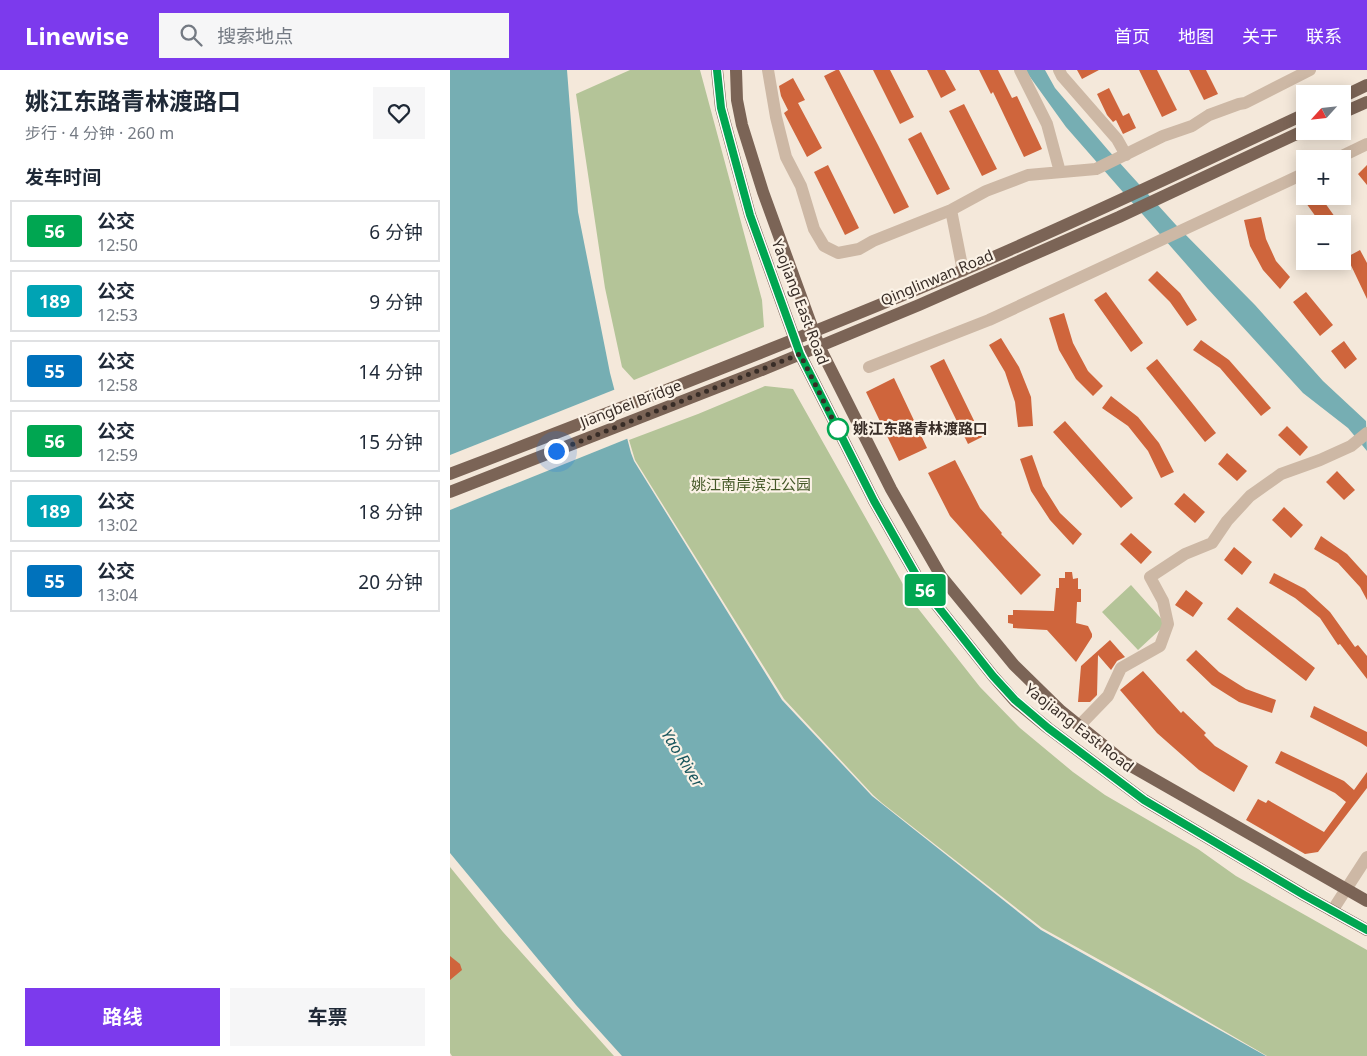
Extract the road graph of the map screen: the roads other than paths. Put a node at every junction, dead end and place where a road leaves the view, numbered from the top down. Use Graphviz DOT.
graph roads {
  1 [pos="717,70"];
  2 [pos="736,70"];
  3 [pos="1020,70"];
  4 [pos="1059,70"];
  5 [pos="1310,70"];
  6 [pos="772,71"];
  7 [pos="1367,85"];
  8 [pos="1351,92"];
  9 [pos="1367,102"];
  10 [pos="1351,109"];
  11 [pos="1296,118"];
  12 [pos="1296,134"];
  13 [pos="1367,144"];
  14 [pos="1351,152"];
  15 [pos="1125,155"];
  16 [pos="1060,172"];
  17 [pos="1296,177"];
  18 [pos="951,210"];
  19 [pos="963,271"];
  20 [pos="814,332"];
  21 [pos="795,340"];
  22 [pos="819,346"];
  23 [pos="800,354"];
  24 [pos="758,355"];
  25 [pos="869,367"];
  26 [pos="767,368"];
  27 [pos="1367,433"];
  28 [pos="450,474"];
  29 [pos="450,492"];
  30 [pos="1079,726"];
  31 [pos="1367,857"];
  32 [pos="1346,889"];
  33 [pos="1367,901"];
  34 [pos="1332,911"];
  35 [pos="1367,930"];
  1 -- 21 [label="main road, Yaojiang East Road"];
  2 -- 20 [label="main road, Yaojiang East Road"];
  3 -- 16 [label="street"];
  4 -- 15 [label="street"];
  5 -- 15 [label="street"];
  6 -- 18 [label="street"];
  7 -- 8 [label="main road"];
  9 -- 10 [label="main road"];
  11 -- 19 [label="main road, Qinglinwan Road"];
  12 -- 22 [label="main road, Qinglinwan Road"];
  13 -- 14 [label="street"];
  15 -- 16 [label="street"];
  16 -- 18 [label="street"];
  17 -- 25 [label="street"];
  18 -- 19 [label="street"];
  19 -- 20 [label="main road, Qinglinwan Road"];
  20 -- 21 [label="main road, Qinglinwan Road"];
  20 -- 22 [label="main road, Yaojiang East Road"];
  21 -- 23 [label="main road, Yaojiang East Road"];
  21 -- 24 [label="main road, Qinglinwan Road"];
  22 -- 23 [label="main road, Qinglinwan Road"];
  22 -- 30 [label="main road, Yaojiang East Road"];
  23 -- 26 [label="main road, Qinglinwan Road"];
  23 -- 34 [label="main road, Yaojiang East Road"];
  24 -- 28 [label="main road, Jiangbei Bridge"];
  26 -- 29 [label="main road, Jiangbei Bridge"];
  27 -- 30 [label="street"];
  30 -- 32 [label="main road, Yaojiang East Road"];
  31 -- 32 [label="street"];
  32 -- 33 [label="main road, Yaojiang East Road"];
  32 -- 34 [label="street"];
  34 -- 35 [label="main road, Yaojiang East Road"];
}
